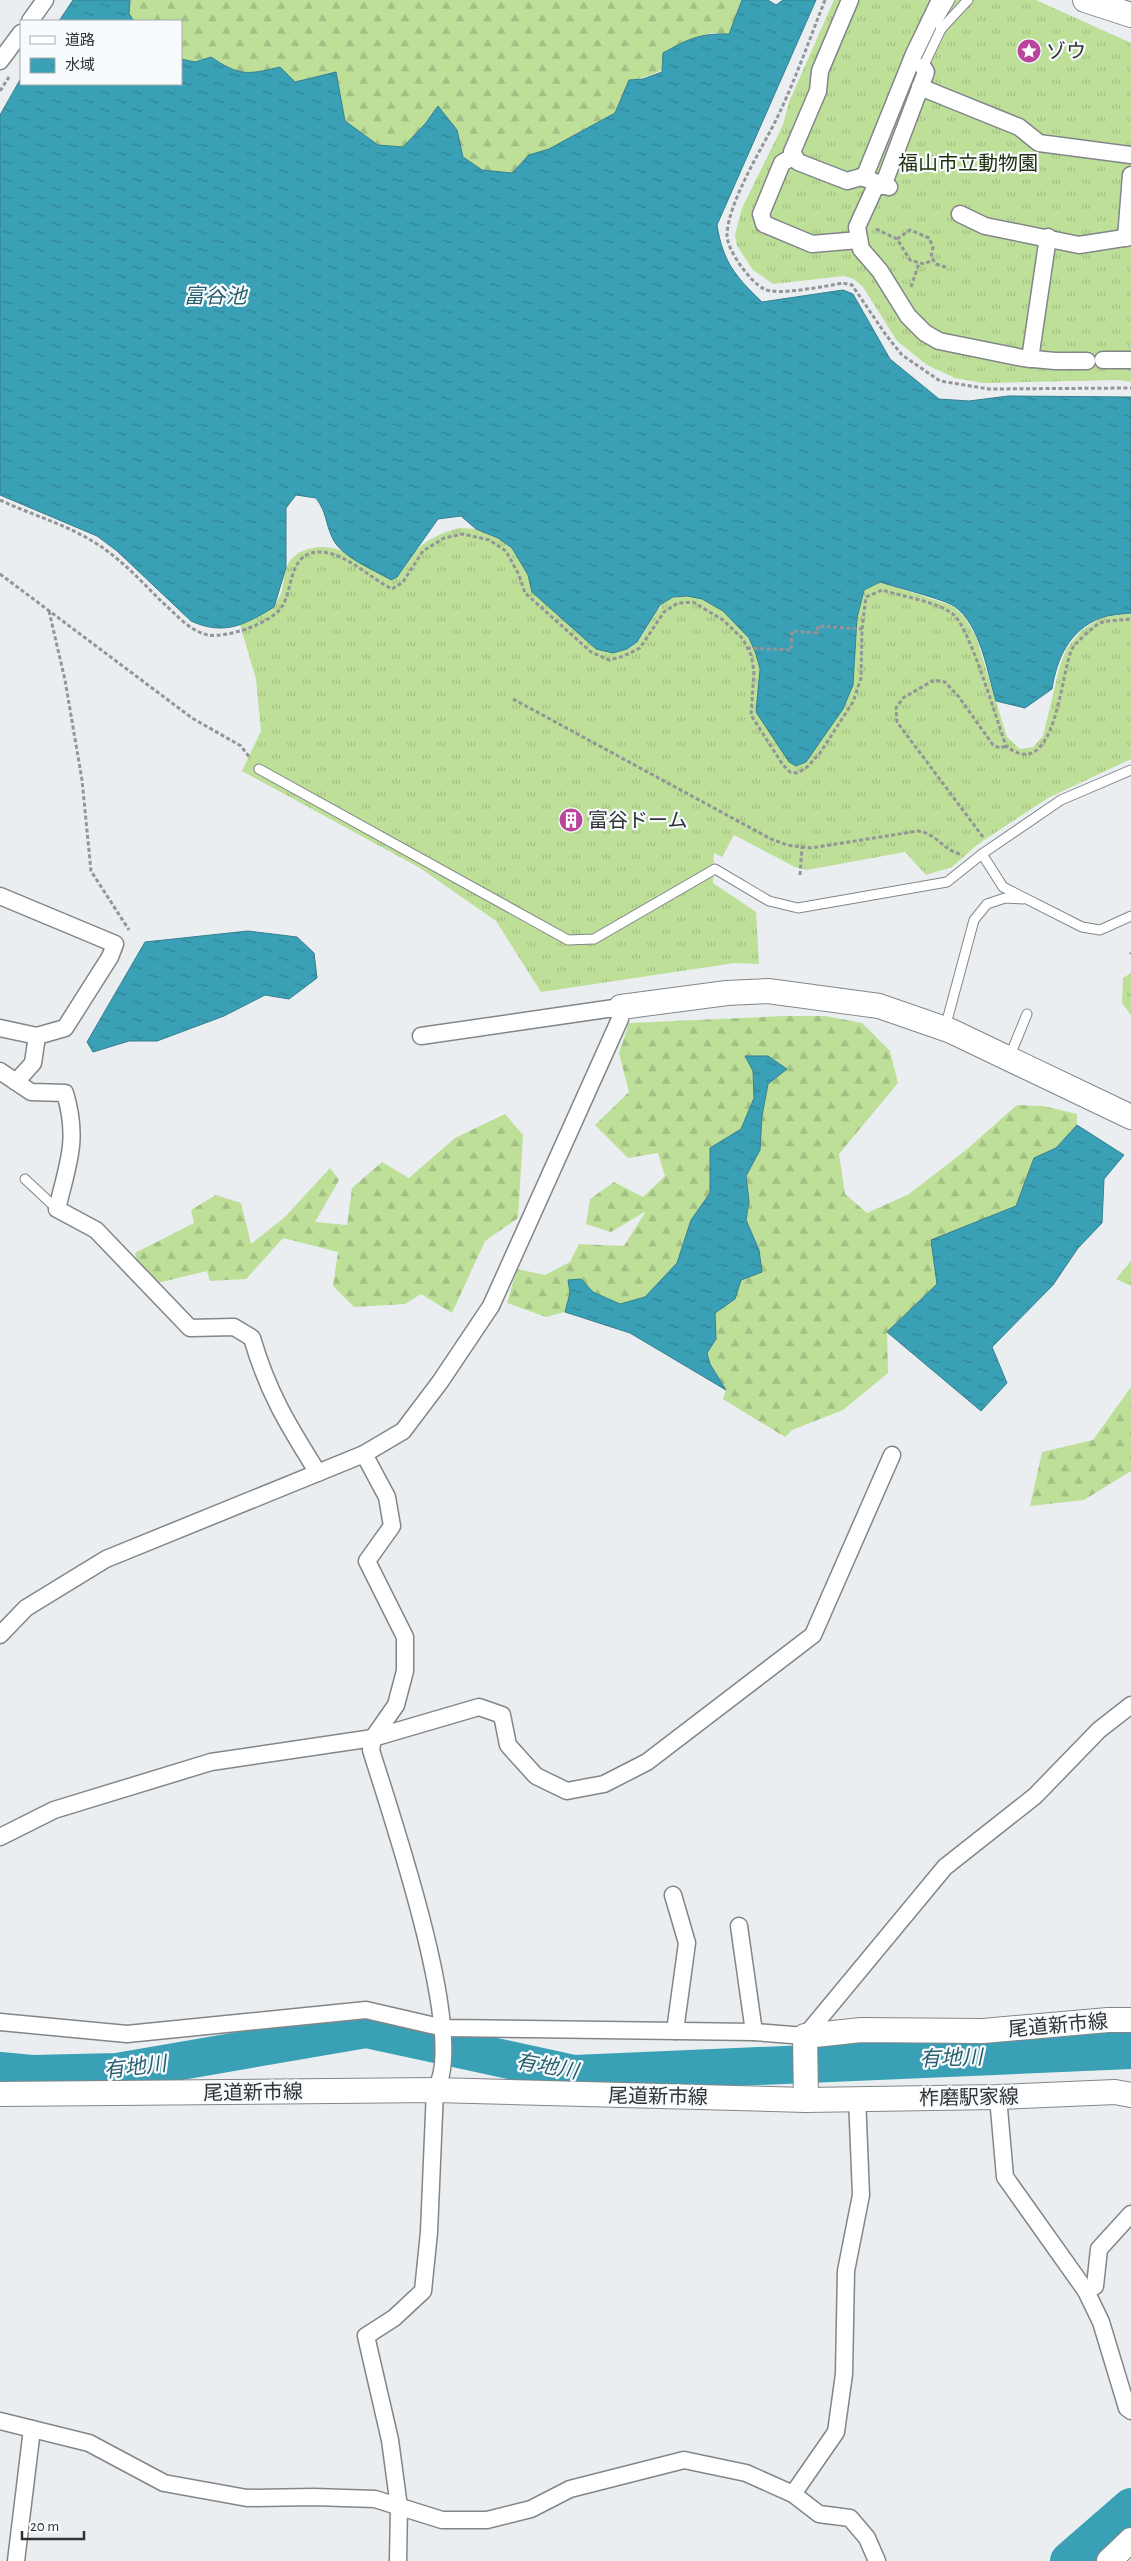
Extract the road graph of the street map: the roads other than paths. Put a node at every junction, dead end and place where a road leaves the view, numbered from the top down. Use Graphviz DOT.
graph roads {
  1 [pos="45,0"];
  2 [pos="850,0"];
  3 [pos="940,0"];
  4 [pos="950,0"];
  5 [pos="968,0"];
  6 [pos="1085,0"];
  7 [pos="1131,15"];
  8 [pos="31,20"];
  9 [pos="940,30"];
  10 [pos="20,34"];
  11 [pos="0,61"];
  12 [pos="923,67"];
  13 [pos="920,87"];
  14 [pos="1131,155"];
  15 [pos="794,156"];
  16 [pos="1131,175"];
  17 [pos="878,183"];
  18 [pos="960,214"];
  19 [pos="1048,237"];
  20 [pos="1128,237"];
  21 [pos="859,240"];
  22 [pos="1030,359"];
  23 [pos="1131,360"];
  24 [pos="259,769"];
  25 [pos="1131,770"];
  26 [pos="982,854"];
  27 [pos="0,896"];
  28 [pos="1026,899"];
  29 [pos="1131,916"];
  30 [pos="621,1008"];
  31 [pos="1027,1014"];
  32 [pos="0,1028"];
  33 [pos="945,1029"];
  34 [pos="38,1036"];
  35 [pos="421,1036"];
  36 [pos="1009,1059"];
  37 [pos="0,1071"];
  38 [pos="16,1082"];
  39 [pos="1131,1117"];
  40 [pos="25,1179"];
  41 [pos="57,1209"];
  42 [pos="364,1454"];
  43 [pos="892,1454"];
  44 [pos="318,1473"];
  45 [pos="0,1636"];
  46 [pos="1131,1705"];
  47 [pos="373,1738"];
  48 [pos="0,1837"];
  49 [pos="673,1894"];
  50 [pos="739,1926"];
  51 [pos="1131,2020"];
  52 [pos="0,2022"];
  53 [pos="444,2028"];
  54 [pos="675,2031"];
  55 [pos="754,2032"];
  56 [pos="805,2040"];
  57 [pos="438,2086"];
  58 [pos="0,2094"];
  59 [pos="806,2095"];
  60 [pos="1131,2095"];
  61 [pos="857,2097"];
  62 [pos="998,2097"];
  63 [pos="1131,2214"];
  64 [pos="1086,2291"];
  65 [pos="1131,2411"];
  66 [pos="0,2421"];
  67 [pos="32,2429"];
  68 [pos="794,2494"];
  69 [pos="399,2507"];
  70 [pos="1131,2540"];
  71 [pos="16,2561"];
  72 [pos="398,2561"];
  73 [pos="877,2561"];
  74 [pos="1109,2561"];
  1 -- 8 [label="street"];
  2 -- 15 [label="street"];
  3 -- 17 [label="street"];
  4 -- 9 [label="lane"];
  5 -- 9 [label="lane"];
  6 -- 7 [label="main road"];
  9 -- 12 [label="lane"];
  10 -- 11 [label="street"];
  12 -- 13 [label="street"];
  13 -- 14 [label="street"];
  13 -- 17 [label="street"];
  15 -- 17 [label="street"];
  15 -- 21 [label="street"];
  16 -- 20 [label="street"];
  17 -- 21 [label="street"];
  18 -- 19 [label="street"];
  19 -- 20 [label="street"];
  19 -- 22 [label="street"];
  21 -- 22 [label="street"];
  22 -- 23 [label="street"];
  24 -- 26 [label="lane"];
  25 -- 26 [label="lane"];
  26 -- 28 [label="lane"];
  27 -- 34 [label="street"];
  28 -- 29 [label="lane"];
  28 -- 33 [label="lane"];
  30 -- 33 [label="main road"];
  30 -- 35 [label="street"];
  30 -- 42 [label="street"];
  31 -- 36 [label="lane"];
  32 -- 34 [label="street"];
  33 -- 36 [label="main road"];
  34 -- 38 [label="street"];
  36 -- 39 [label="main road"];
  37 -- 38 [label="street"];
  38 -- 41 [label="street"];
  40 -- 41 [label="lane"];
  41 -- 44 [label="street"];
  42 -- 44 [label="street"];
  42 -- 47 [label="street"];
  43 -- 47 [label="street"];
  44 -- 45 [label="street"];
  46 -- 56 [label="street"];
  47 -- 48 [label="street"];
  47 -- 53 [label="street"];
  49 -- 54 [label="street"];
  50 -- 55 [label="street"];
  51 -- 56 [label="main road, 尾道新市線"];
  52 -- 53 [label="street"];
  53 -- 54 [label="street"];
  53 -- 57 [label="street"];
  54 -- 55 [label="street"];
  55 -- 56 [label="street"];
  56 -- 59 [label="main road"];
  57 -- 58 [label="main road, 尾道新市線"];
  57 -- 59 [label="main road, 尾道新市線"];
  57 -- 69 [label="street"];
  59 -- 61 [label="main road, 柞磨駅家線"];
  60 -- 62 [label="main road, 柞磨駅家線"];
  61 -- 62 [label="main road, 柞磨駅家線"];
  61 -- 68 [label="street"];
  62 -- 64 [label="street"];
  63 -- 64 [label="street"];
  64 -- 65 [label="street"];
  66 -- 67 [label="street"];
  67 -- 69 [label="street"];
  67 -- 71 [label="street"];
  68 -- 69 [label="street"];
  68 -- 73 [label="street"];
  69 -- 72 [label="street"];
  70 -- 74 [label="main road"];
}
